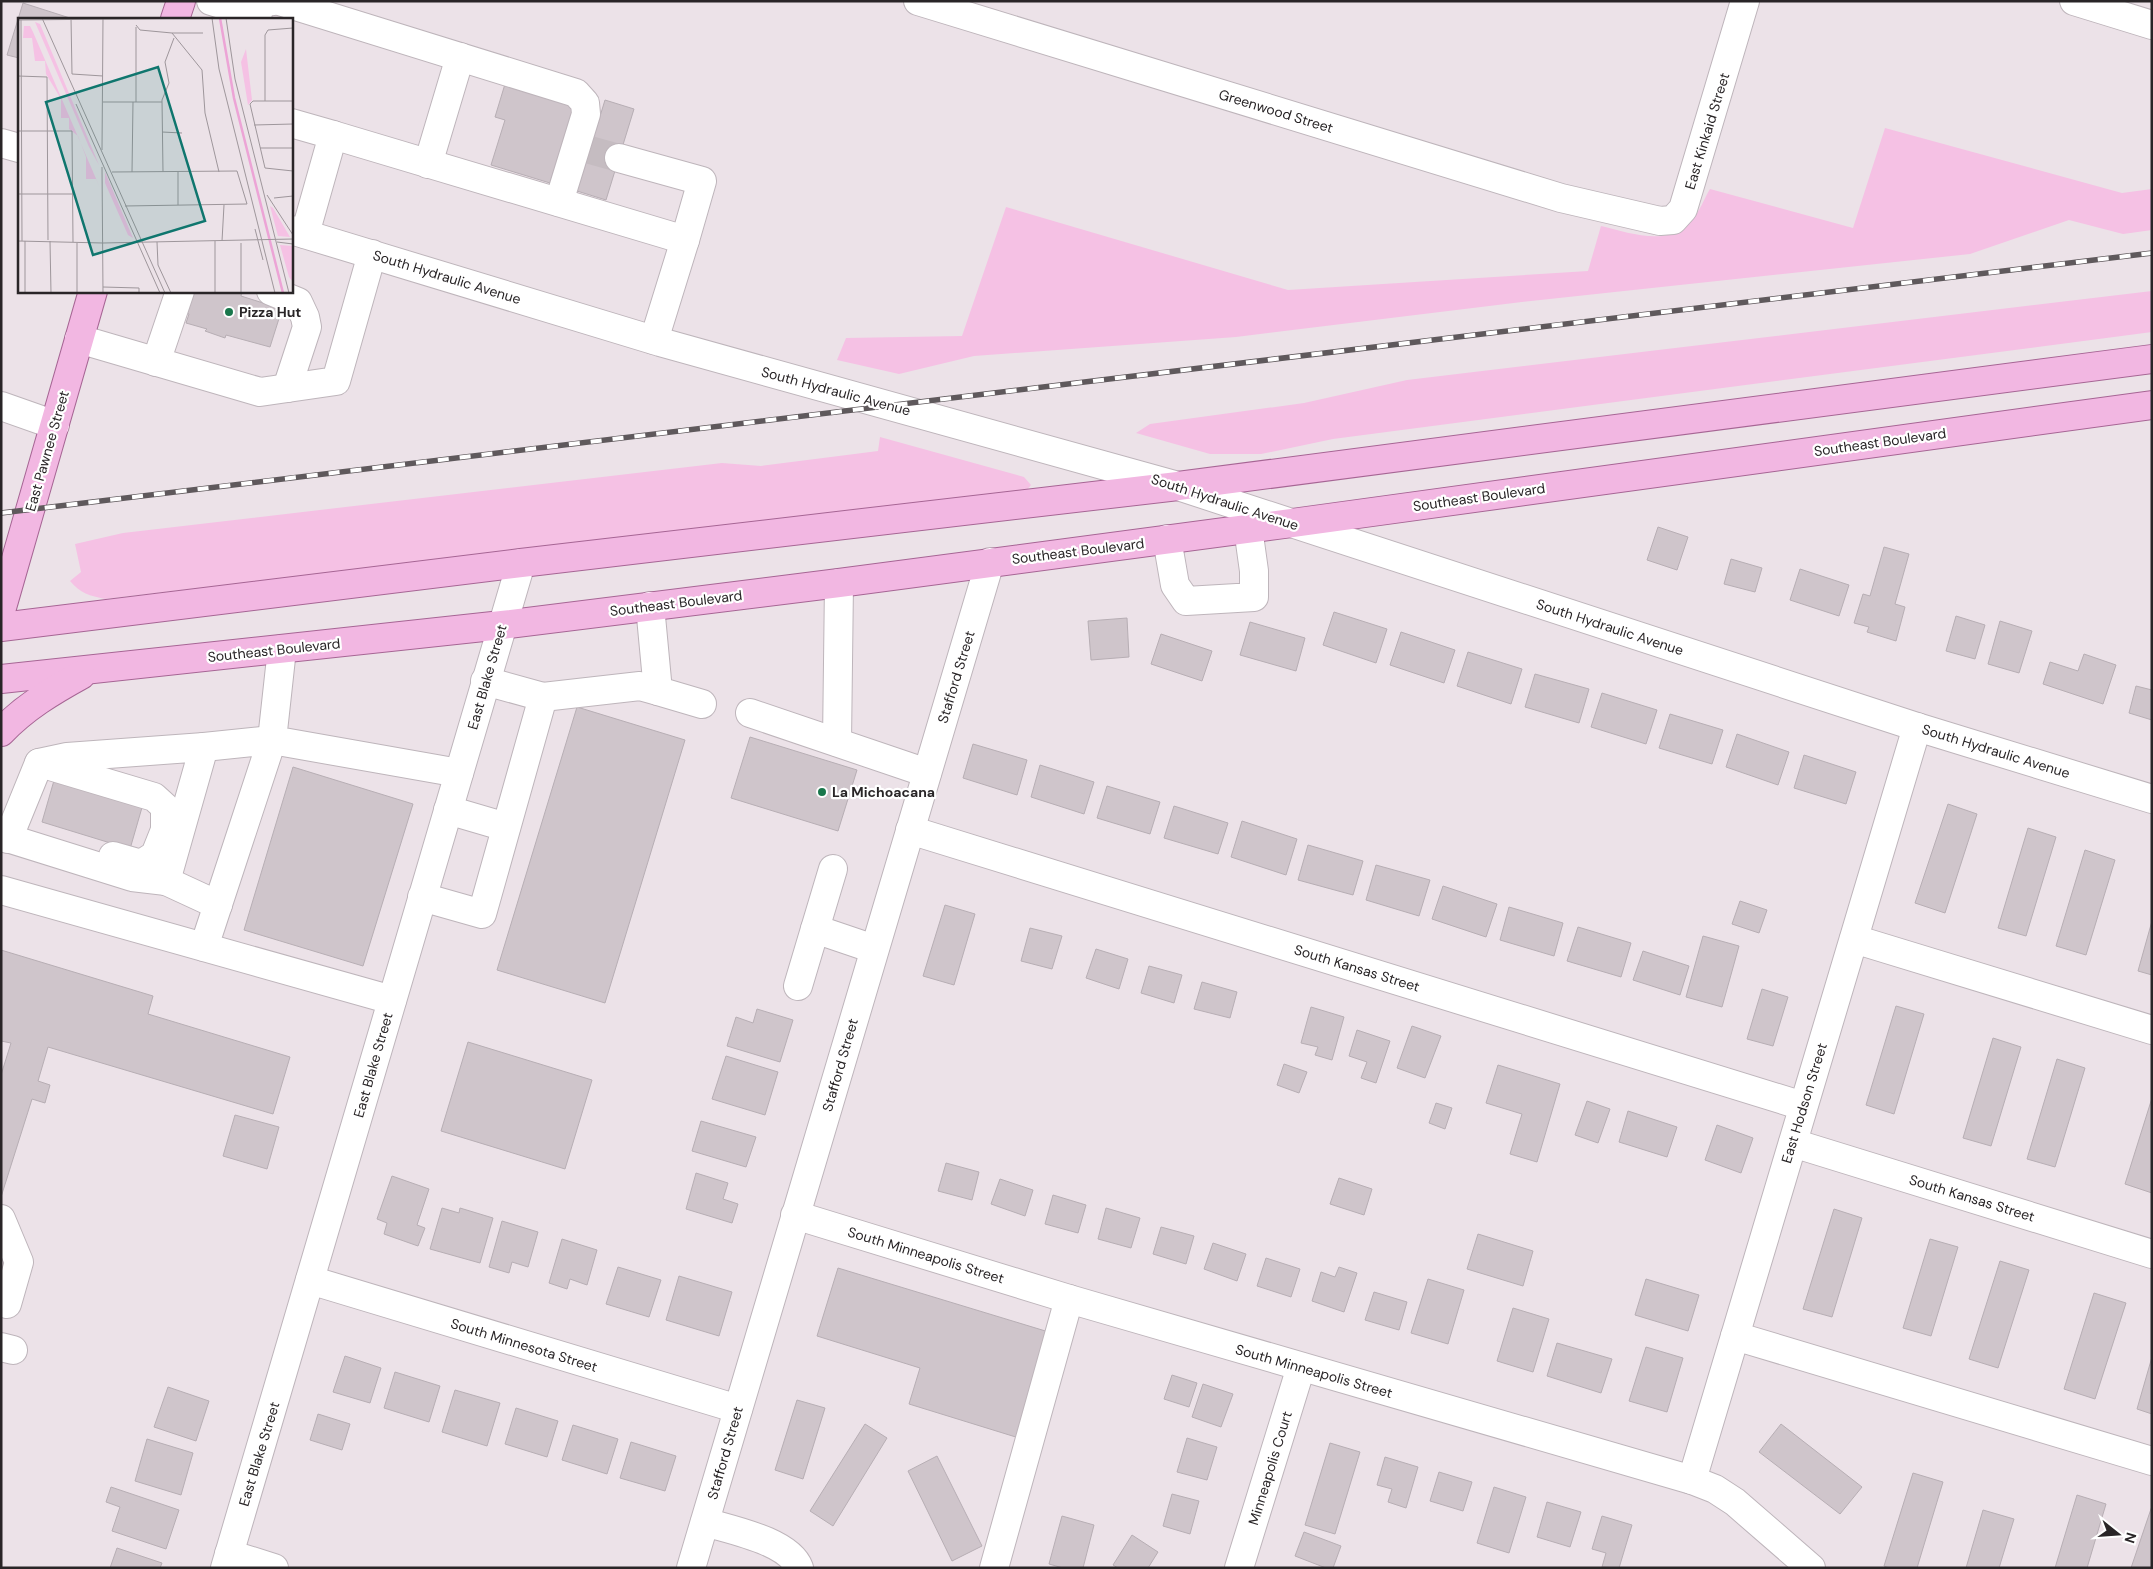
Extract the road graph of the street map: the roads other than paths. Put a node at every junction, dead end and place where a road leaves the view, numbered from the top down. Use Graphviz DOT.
graph roads {
  1 [pos="181,1"];
  2 [pos="211,1"];
  3 [pos="279,1"];
  4 [pos="918,1"];
  5 [pos="1745,1"];
  6 [pos="2074,1"];
  7 [pos="261,12"];
  8 [pos="175,18"];
  9 [pos="2152,25"];
  10 [pos="460,57"];
  11 [pos="292,123"];
  12 [pos="333,135"];
  13 [pos="1,143"];
  14 [pos="18,148"];
  15 [pos="619,158"];
  16 [pos="428,164"];
  17 [pos="559,202"];
  18 [pos="1635,215"];
  19 [pos="298,232"];
  20 [pos="685,240"];
  21 [pos="372,254"];
  22 [pos="92,292"];
  23 [pos="180,292"];
  24 [pos="273,292"];
  25 [pos="79,339"];
  26 [pos="654,340"];
  27 [pos="2152,359"];
  28 [pos="156,362"];
  29 [pos="287,388"];
  30 [pos="2152,405"];
  31 [pos="1,406"];
  32 [pos="55,425"];
  33 [pos="1178,486"];
  34 [pos="1292,523"];
  35 [pos="1248,528"];
  36 [pos="1167,539"];
  37 [pos="990,562"];
  38 [pos="521,563"];
  39 [pos="839,582"];
  40 [pos="650,606"];
  41 [pos="1,611"];
  42 [pos="502,625"];
  43 [pos="1,627"];
  44 [pos="282,649"];
  45 [pos="93,669"];
  46 [pos="1,679"];
  47 [pos="485,681"];
  48 [pos="658,691"];
  49 [pos="543,697"];
  50 [pos="702,704"];
  51 [pos="750,714"];
  52 [pos="1917,727"];
  53 [pos="1,732"];
  54 [pos="272,740"];
  55 [pos="837,742"];
  56 [pos="204,747"];
  57 [pos="39,763"];
  58 [pos="458,773"];
  59 [pos="927,773"];
  60 [pos="2152,798"];
  61 [pos="448,810"];
  62 [pos="506,827"];
  63 [pos="910,830"];
  64 [pos="11,839"];
  65 [pos="833,869"];
  66 [pos="166,881"];
  67 [pos="1,890"];
  68 [pos="422,897"];
  69 [pos="218,905"];
  70 [pos="815,929"];
  71 [pos="1854,939"];
  72 [pos="204,947"];
  73 [pos="874,949"];
  74 [pos="798,986"];
  75 [pos="392,1000"];
  76 [pos="2152,1030"];
  77 [pos="1803,1106"];
  78 [pos="1792,1143"];
  79 [pos="795,1215"];
  80 [pos="1,1219"];
  81 [pos="2152,1254"];
  82 [pos="310,1280"];
  83 [pos="1069,1299"];
  84 [pos="1,1302"];
  85 [pos="1735,1336"];
  86 [pos="1301,1367"];
  87 [pos="738,1409"];
  88 [pos="2152,1461"];
  89 [pos="1692,1480"];
  90 [pos="705,1522"];
  91 [pos="227,1561"];
  92 [pos="274,1568"];
  93 [pos="691,1568"];
  94 [pos="799,1568"];
  95 [pos="994,1568"];
  96 [pos="1239,1568"];
  97 [pos="1811,1568"];
  1 -- 8 [label="main road"];
  2 -- 7 [label="street"];
  3 -- 10 [label="street"];
  4 -- 18 [label="street, Greenwood Street"];
  5 -- 18 [label="street, East Kinkaid Street"];
  6 -- 9 [label="street"];
  10 -- 16 [label="street"];
  10 -- 17 [label="street"];
  11 -- 12 [label="street"];
  12 -- 16 [label="street"];
  12 -- 19 [label="street"];
  13 -- 14 [label="street"];
  15 -- 20 [label="street"];
  16 -- 17 [label="street"];
  17 -- 20 [label="street"];
  19 -- 21 [label="street, South Hydraulic Avenue"];
  20 -- 26 [label="street"];
  21 -- 26 [label="street, South Hydraulic Avenue"];
  21 -- 29 [label="street"];
  22 -- 25 [label="main road, East Pawnee Street"];
  23 -- 28 [label="street"];
  24 -- 29 [label="street"];
  25 -- 28 [label="street"];
  25 -- 32 [label="main road, East Pawnee Street"];
  26 -- 33 [label="street, South Hydraulic Avenue"];
  27 -- 33 [label="main road"];
  28 -- 29 [label="street"];
  30 -- 34 [label="main road, Southeast Boulevard"];
  31 -- 32 [label="street"];
  32 -- 41 [label="main road, East Pawnee Street"];
  33 -- 34 [label="street, South Hydraulic Avenue"];
  33 -- 38 [label="main road"];
  34 -- 35 [label="main road, Southeast Boulevard"];
  34 -- 52 [label="street, South Hydraulic Avenue"];
  35 -- 36 [label="main road, Southeast Boulevard"];
  35 -- 36 [label="street"];
  36 -- 37 [label="main road, Southeast Boulevard"];
  37 -- 39 [label="main road, Southeast Boulevard"];
  37 -- 59 [label="street, Stafford Street"];
  38 -- 42 [label="street, East Blake Street"];
  38 -- 43 [label="main road"];
  39 -- 40 [label="main road, Southeast Boulevard"];
  39 -- 55 [label="street"];
  40 -- 42 [label="main road, Southeast Boulevard"];
  40 -- 48 [label="street"];
  42 -- 44 [label="main road, Southeast Boulevard"];
  42 -- 47 [label="street, East Blake Street"];
  44 -- 45 [label="main road, Southeast Boulevard"];
  44 -- 54 [label="street"];
  45 -- 46 [label="main road, Southeast Boulevard"];
  45 -- 53 [label="main road"];
  47 -- 49 [label="street"];
  47 -- 58 [label="street, East Blake Street"];
  48 -- 49 [label="street"];
  48 -- 50 [label="street"];
  49 -- 62 [label="street"];
  51 -- 55 [label="street"];
  52 -- 60 [label="street, South Hydraulic Avenue"];
  52 -- 71 [label="street, East Hodson Street"];
  54 -- 56 [label="street"];
  54 -- 58 [label="street"];
  54 -- 69 [label="street"];
  55 -- 59 [label="street"];
  56 -- 57 [label="street"];
  56 -- 66 [label="street"];
  57 -- 64 [label="street"];
  57 -- 64 [label="street"];
  58 -- 61 [label="street, East Blake Street"];
  59 -- 63 [label="street, Stafford Street"];
  61 -- 62 [label="street"];
  61 -- 68 [label="street, East Blake Street"];
  62 -- 68 [label="street"];
  63 -- 73 [label="street, Stafford Street"];
  63 -- 77 [label="street, South Kansas Street"];
  64 -- 66 [label="street"];
  65 -- 70 [label="street"];
  66 -- 69 [label="street"];
  67 -- 72 [label="street"];
  68 -- 75 [label="street, East Blake Street"];
  69 -- 72 [label="street"];
  70 -- 73 [label="street"];
  70 -- 74 [label="street"];
  71 -- 76 [label="street"];
  71 -- 77 [label="street, East Hodson Street"];
  72 -- 75 [label="street"];
  73 -- 79 [label="street, Stafford Street"];
  75 -- 82 [label="street, East Blake Street"];
  77 -- 78 [label="street, East Hodson Street"];
  78 -- 81 [label="street, South Kansas Street"];
  78 -- 85 [label="street, East Hodson Street"];
  79 -- 83 [label="street, South Minneapolis Street"];
  79 -- 87 [label="street, Stafford Street"];
  80 -- 84 [label="street"];
  82 -- 87 [label="street, South Minnesota Street"];
  82 -- 91 [label="street, East Blake Street"];
  83 -- 86 [label="street, South Minneapolis Street"];
  83 -- 95 [label="street"];
  85 -- 88 [label="street"];
  85 -- 89 [label="street, East Hodson Street"];
  86 -- 89 [label="street, South Minneapolis Street"];
  86 -- 96 [label="street, Minneapolis Court"];
  87 -- 90 [label="street, Stafford Street"];
  89 -- 97 [label="street, South Minneapolis Street"];
  90 -- 93 [label="street, Stafford Street"];
  90 -- 94 [label="street"];
  91 -- 92 [label="street"];
}
